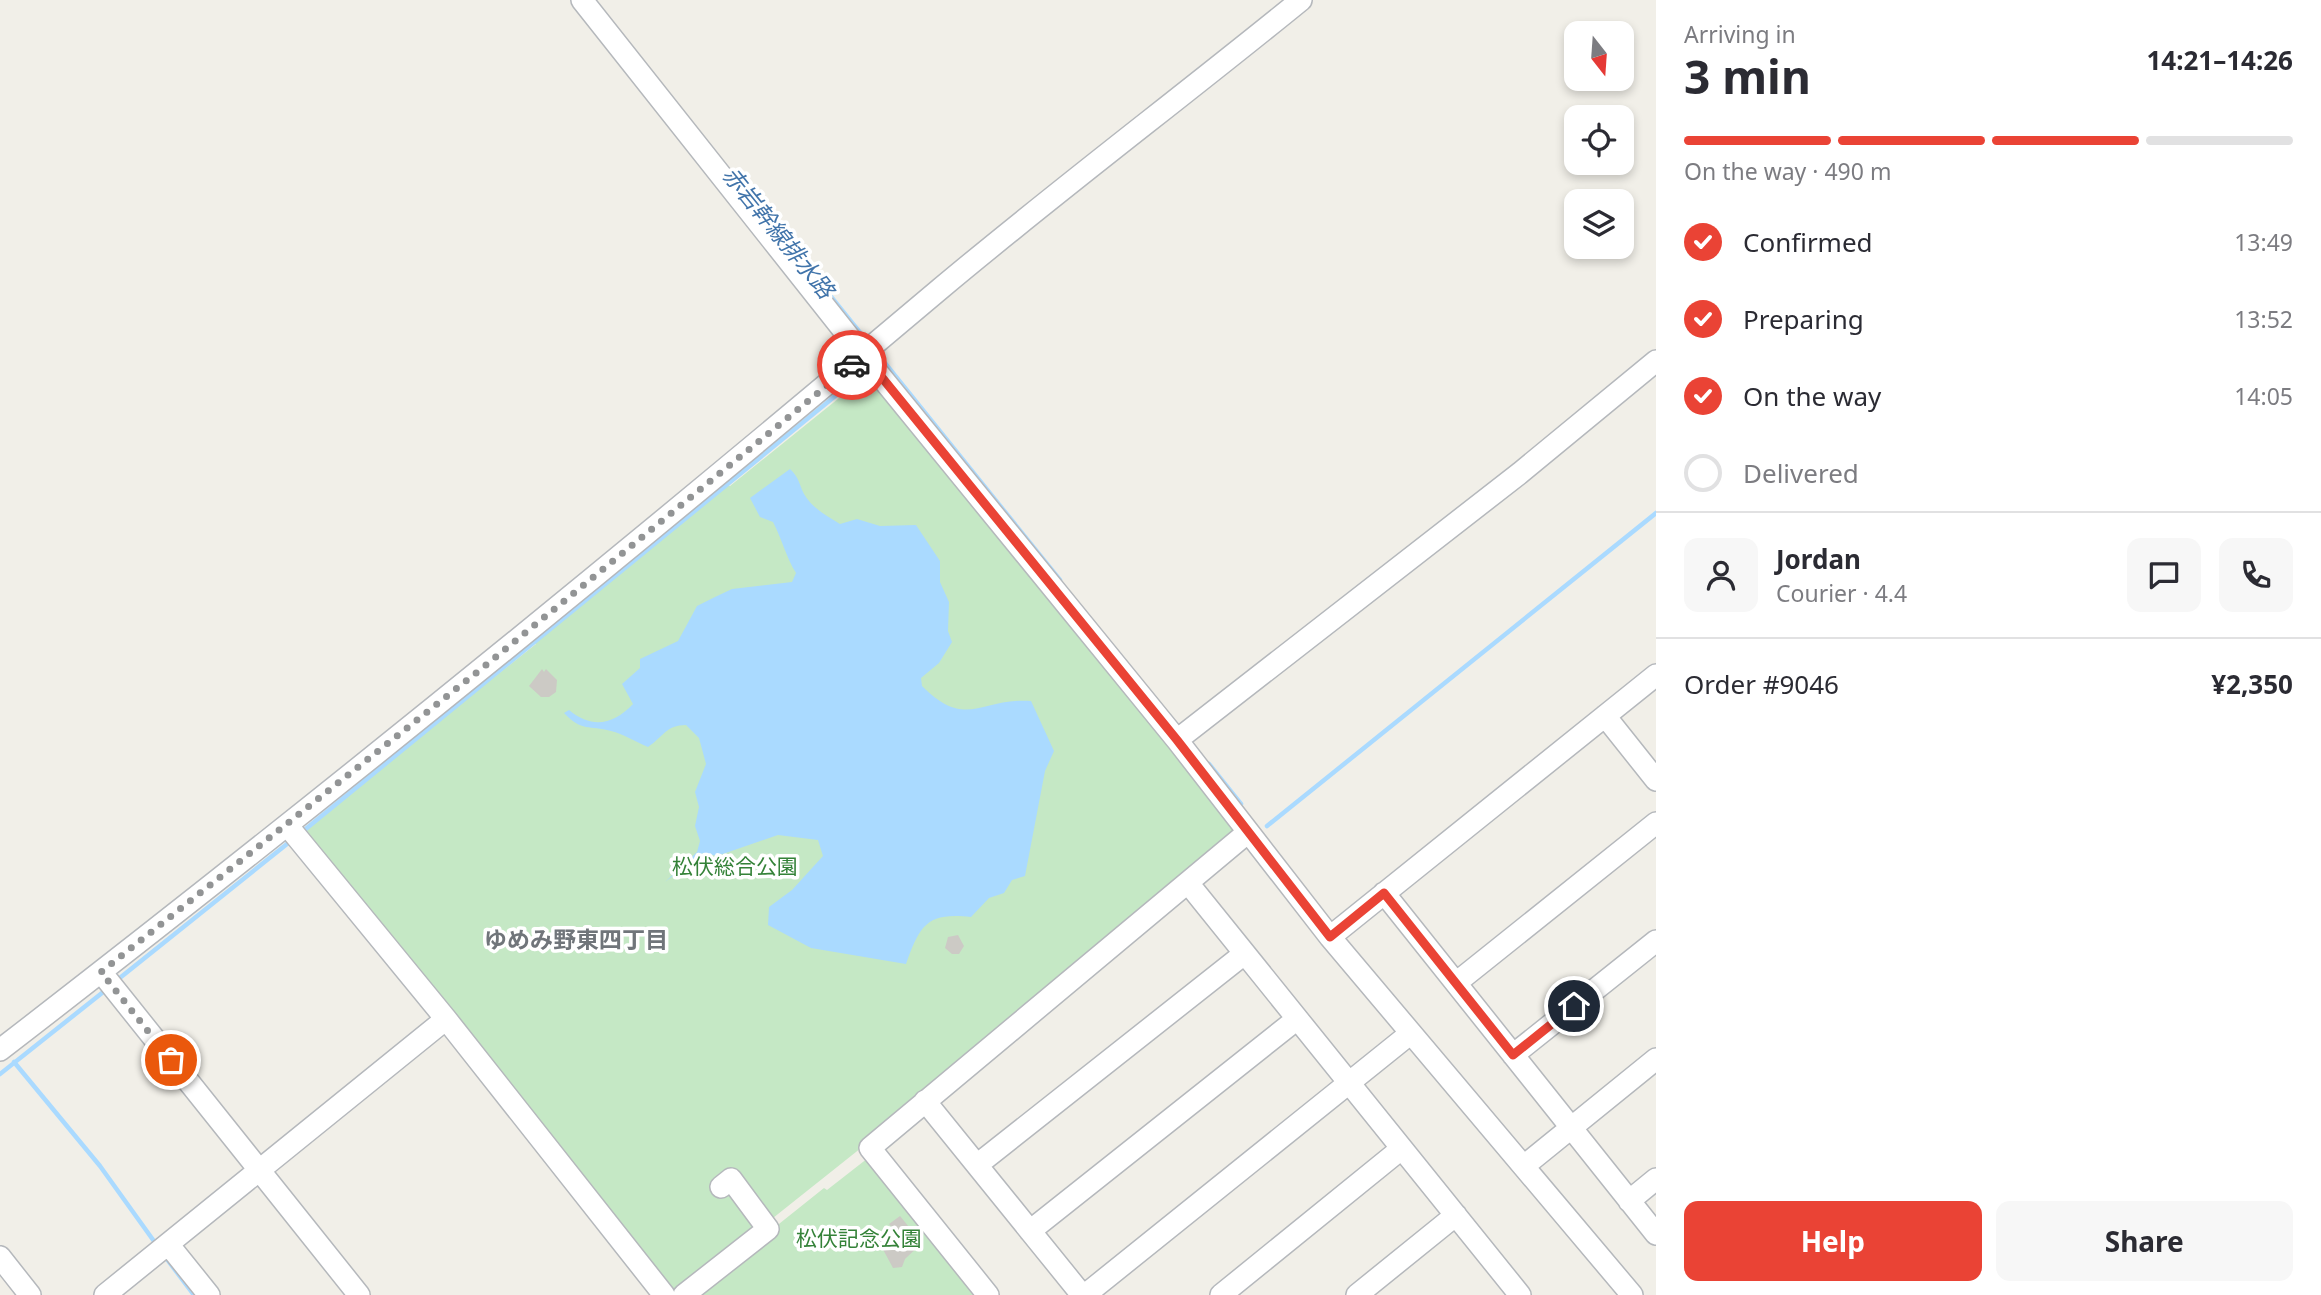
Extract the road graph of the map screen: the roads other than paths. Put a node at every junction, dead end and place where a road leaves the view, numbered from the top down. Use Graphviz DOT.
graph roads {
  1 [pos="582,0"];
  2 [pos="1301,0"];
  3 [pos="864,355"];
  4 [pos="1656,361"];
  5 [pos="1656,675"];
  6 [pos="1605,716"];
  7 [pos="1182,736"];
  8 [pos="1656,780"];
  9 [pos="1656,823"];
  10 [pos="287,825"];
  11 [pos="1247,834"];
  12 [pos="1188,883"];
  13 [pos="1384,893"];
  14 [pos="1330,937"];
  15 [pos="1656,941"];
  16 [pos="1244,954"];
  17 [pos="101,972"];
  18 [pos="1456,983"];
  19 [pos="446,1019"];
  20 [pos="1297,1019"];
  21 [pos="1411,1033"];
  22 [pos="0,1050"];
  23 [pos="1513,1055"];
  24 [pos="1656,1059"];
  25 [pos="1348,1083"];
  26 [pos="925,1101"];
  27 [pos="1571,1128"];
  28 [pos="1401,1149"];
  29 [pos="977,1165"];
  30 [pos="1524,1166"];
  31 [pos="259,1169"];
  32 [pos="1656,1179"];
  33 [pos="721,1187"];
  34 [pos="1629,1201"];
  35 [pos="1456,1215"];
  36 [pos="1030,1231"];
  37 [pos="1656,1234"];
  38 [pos="168,1244"];
  39 [pos="0,1257"];
  40 [pos="1508,1291"];
  41 [pos="30,1295"];
  42 [pos="105,1295"];
  43 [pos="209,1295"];
  44 [pos="359,1295"];
  45 [pos="664,1295"];
  46 [pos="684,1295"];
  47 [pos="988,1295"];
  48 [pos="1084,1295"];
  49 [pos="1221,1295"];
  50 [pos="1357,1295"];
  51 [pos="1632,1295"];
  1 -- 3 [label="street"];
  2 -- 3 [label="street"];
  3 -- 7 [label="street"];
  3 -- 10 [label="street"];
  4 -- 7 [label="street"];
  5 -- 6 [label="street"];
  6 -- 8 [label="street"];
  6 -- 13 [label="street"];
  7 -- 11 [label="street"];
  9 -- 18 [label="street"];
  10 -- 17 [label="street"];
  10 -- 19 [label="street"];
  11 -- 12 [label="street"];
  11 -- 14 [label="street"];
  12 -- 16 [label="street"];
  12 -- 26 [label="street"];
  13 -- 14 [label="street"];
  13 -- 18 [label="street"];
  14 -- 21 [label="street"];
  15 -- 23 [label="street"];
  16 -- 20 [label="street"];
  16 -- 29 [label="street"];
  17 -- 22 [label="street"];
  17 -- 31 [label="street"];
  18 -- 23 [label="street"];
  19 -- 31 [label="street"];
  19 -- 45 [label="street"];
  20 -- 25 [label="street"];
  20 -- 36 [label="street"];
  21 -- 25 [label="street"];
  21 -- 30 [label="street"];
  23 -- 27 [label="street"];
  24 -- 27 [label="street"];
  25 -- 28 [label="street"];
  25 -- 48 [label="street"];
  26 -- 29 [label="street"];
  26 -- 47 [label="street"];
  27 -- 30 [label="street"];
  27 -- 34 [label="street"];
  28 -- 35 [label="street"];
  28 -- 49 [label="street"];
  29 -- 36 [label="street"];
  30 -- 51 [label="street"];
  31 -- 38 [label="street"];
  31 -- 44 [label="street"];
  32 -- 34 [label="street"];
  33 -- 46 [label="street"];
  34 -- 37 [label="street"];
  35 -- 40 [label="street"];
  35 -- 50 [label="street"];
  36 -- 48 [label="street"];
  38 -- 42 [label="street"];
  38 -- 43 [label="street"];
  39 -- 41 [label="street"];
}
